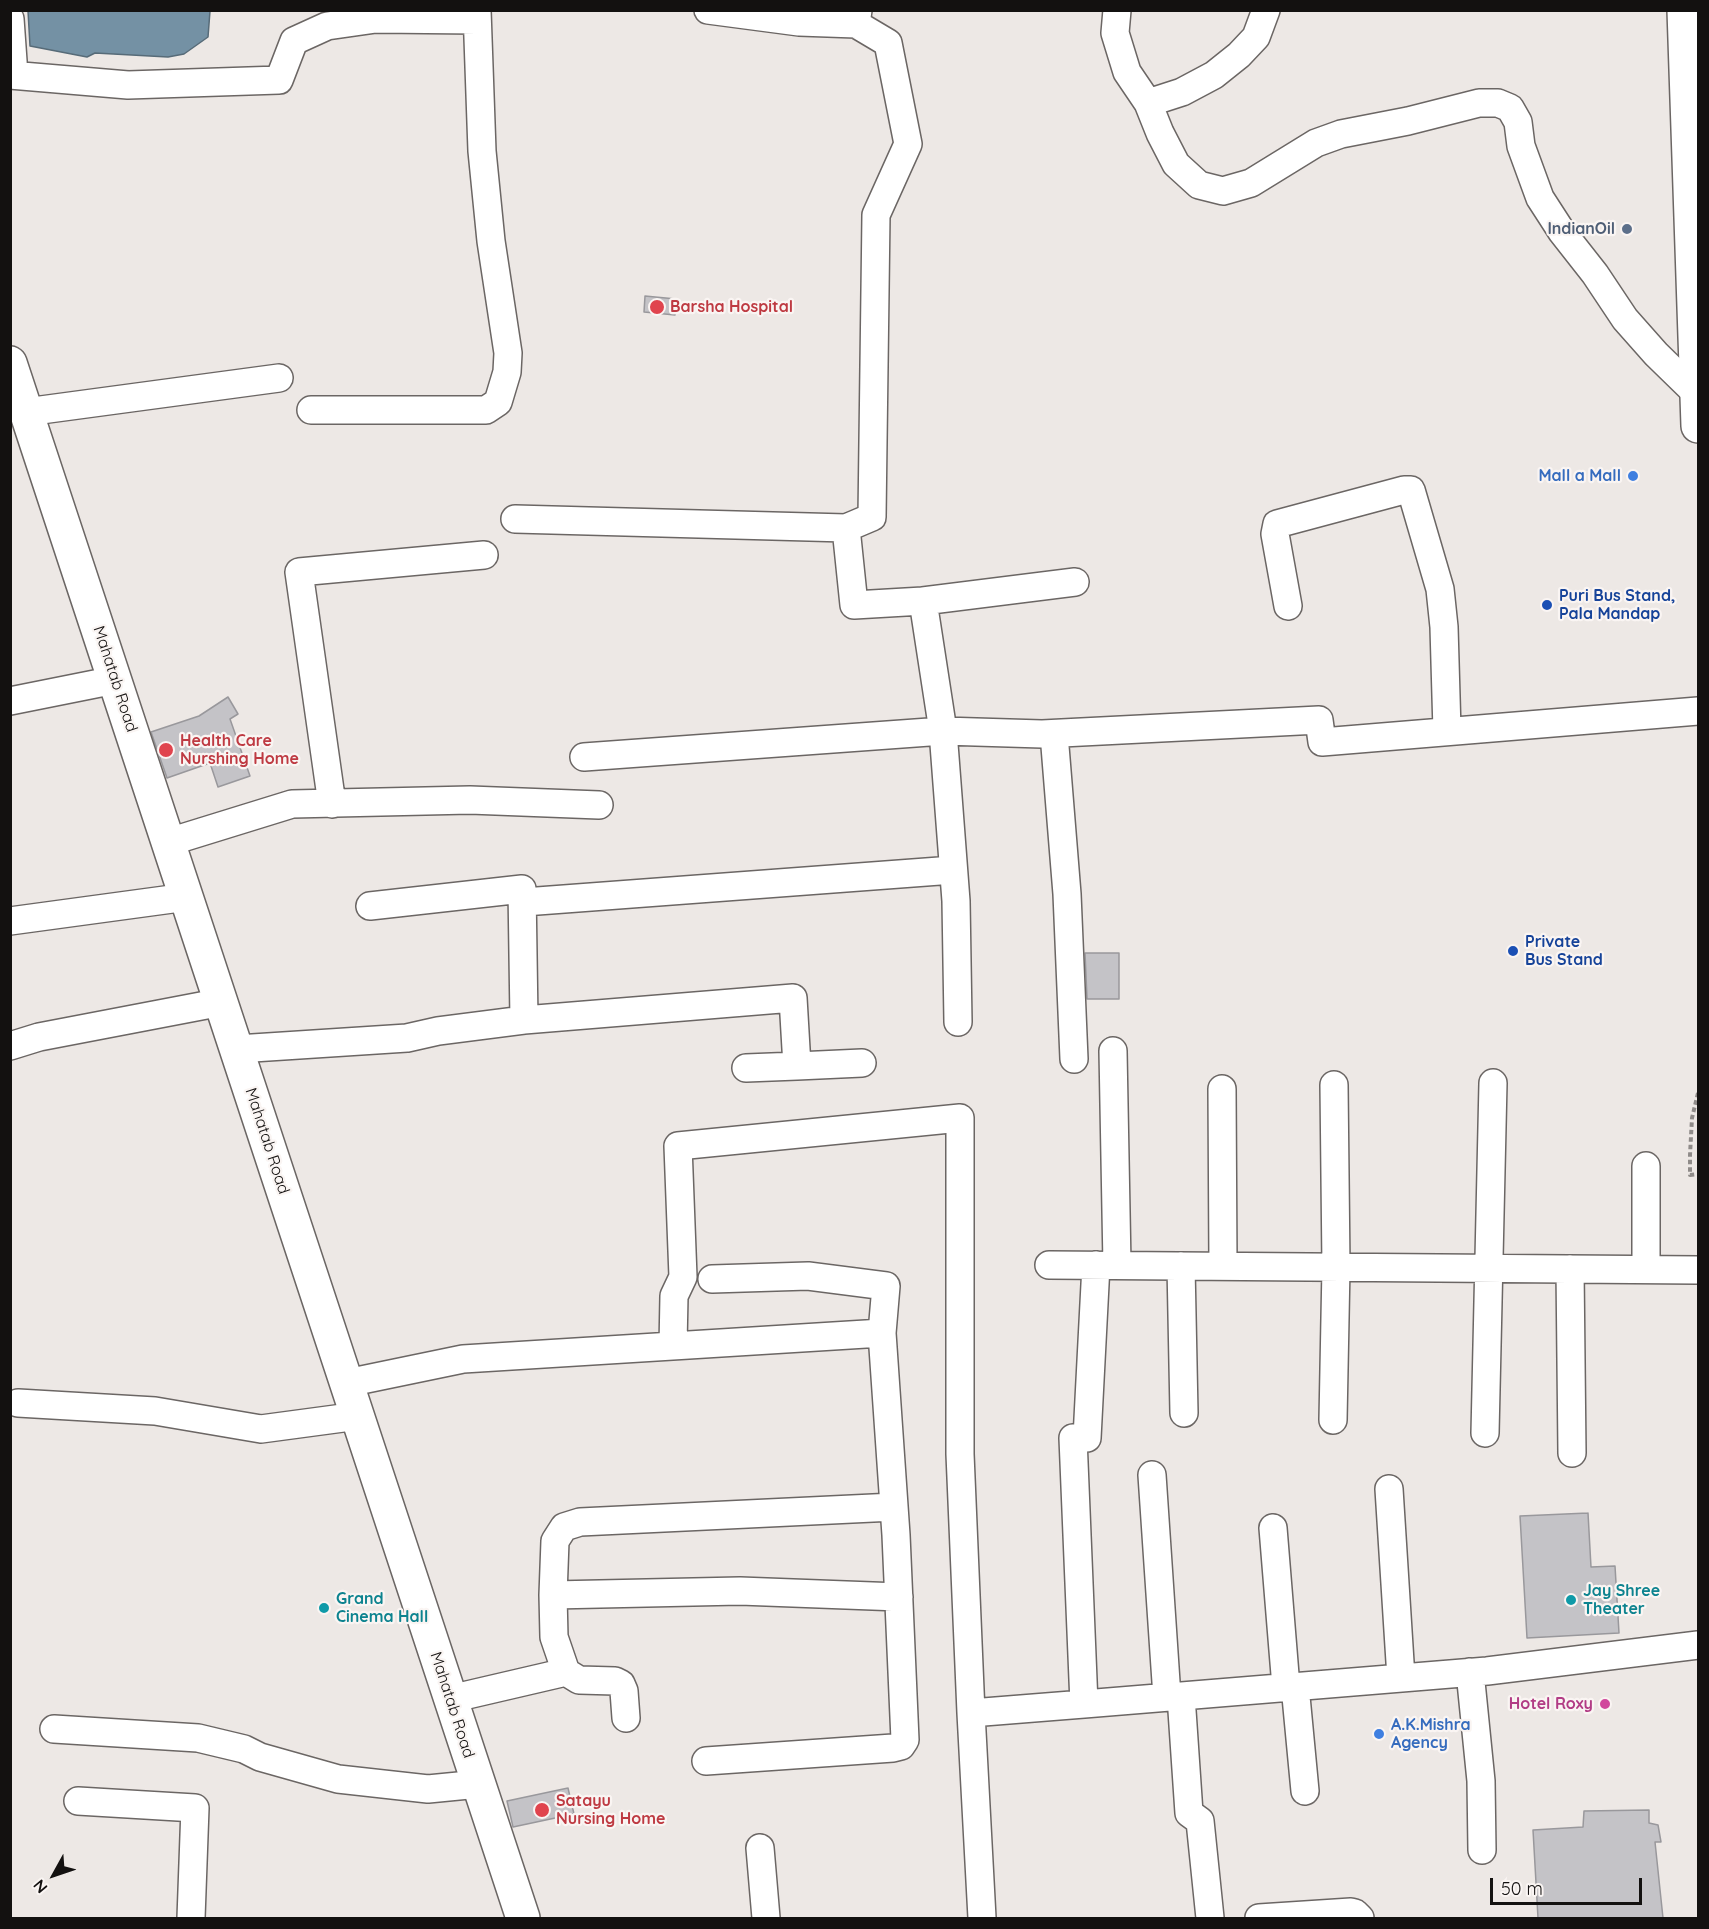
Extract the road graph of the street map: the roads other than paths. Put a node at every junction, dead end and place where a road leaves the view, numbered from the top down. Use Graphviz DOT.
graph roads {
  1 [pos="708,10"];
  2 [pos="1117,10"];
  3 [pos="1266,10"];
  4 [pos="1684,10"];
  5 [pos="477,15"];
  6 [pos="857,17"];
  7 [pos="10,19"];
  8 [pos="12,75"];
  9 [pos="1148,103"];
  10 [pos="10,363"];
  11 [pos="279,378"];
  12 [pos="1696,393"];
  13 [pos="311,410"];
  14 [pos="27,412"];
  15 [pos="1698,426"];
  16 [pos="515,519"];
  17 [pos="846,528"];
  18 [pos="484,555"];
  19 [pos="1075,582"];
  20 [pos="923,601"];
  21 [pos="1288,606"];
  22 [pos="115,680"];
  23 [pos="10,701"];
  24 [pos="1698,711"];
  25 [pos="1447,730"];
  26 [pos="943,731"];
  27 [pos="1054,734"];
  28 [pos="584,757"];
  29 [pos="332,804"];
  30 [pos="599,805"];
  31 [pos="169,842"];
  32 [pos="953,870"];
  33 [pos="187,897"];
  34 [pos="524,902"];
  35 [pos="370,906"];
  36 [pos="10,921"];
  37 [pos="222,1002"];
  38 [pos="525,1020"];
  39 [pos="958,1022"];
  40 [pos="10,1046"];
  41 [pos="237,1049"];
  42 [pos="1113,1051"];
  43 [pos="1074,1059"];
  44 [pos="862,1064"];
  45 [pos="797,1066"];
  46 [pos="746,1068"];
  47 [pos="1493,1083"];
  48 [pos="1334,1085"];
  49 [pos="1222,1089"];
  50 [pos="1646,1166"];
  51 [pos="1049,1265"];
  52 [pos="1106,1265"];
  53 [pos="1181,1266"];
  54 [pos="1223,1266"];
  55 [pos="1336,1267"];
  56 [pos="1489,1268"];
  57 [pos="1570,1269"];
  58 [pos="1646,1269"];
  59 [pos="1698,1270"];
  60 [pos="712,1279"];
  61 [pos="882,1333"];
  62 [pos="673,1346"];
  63 [pos="347,1383"];
  64 [pos="18,1403"];
  65 [pos="1184,1413"];
  66 [pos="358,1416"];
  67 [pos="1334,1420"];
  68 [pos="1485,1433"];
  69 [pos="1572,1453"];
  70 [pos="1152,1475"];
  71 [pos="1389,1490"];
  72 [pos="894,1507"];
  73 [pos="1273,1528"];
  74 [pos="553,1595"];
  75 [pos="899,1597"];
  76 [pos="1698,1645"];
  77 [pos="566,1672"];
  78 [pos="1470,1672"];
  79 [pos="1401,1678"];
  80 [pos="1291,1687"];
  81 [pos="1174,1696"];
  82 [pos="450,1699"];
  83 [pos="1084,1704"];
  84 [pos="971,1713"];
  85 [pos="626,1718"];
  86 [pos="54,1729"];
  87 [pos="706,1761"];
  88 [pos="478,1784"];
  89 [pos="1305,1791"];
  90 [pos="78,1801"];
  91 [pos="760,1848"];
  92 [pos="1482,1850"];
  93 [pos="190,1918"];
  94 [pos="523,1918"];
  95 [pos="766,1918"];
  96 [pos="982,1918"];
  97 [pos="1210,1918"];
  98 [pos="1259,1918"];
  99 [pos="1359,1918"];
  1 -- 6 [label="street"];
  2 -- 9 [label="street"];
  3 -- 9 [label="street"];
  4 -- 12 [label="main road"];
  5 -- 8 [label="street"];
  5 -- 13 [label="street"];
  6 -- 17 [label="street"];
  7 -- 8 [label="street"];
  9 -- 12 [label="street"];
  10 -- 14 [label="main road, Mahatab Road"];
  11 -- 14 [label="street"];
  12 -- 15 [label="main road"];
  14 -- 22 [label="main road, Mahatab Road"];
  16 -- 17 [label="street"];
  17 -- 20 [label="street"];
  18 -- 29 [label="street"];
  19 -- 20 [label="street"];
  20 -- 26 [label="street"];
  21 -- 25 [label="street"];
  22 -- 23 [label="street"];
  22 -- 31 [label="main road, Mahatab Road"];
  24 -- 25 [label="street"];
  25 -- 27 [label="street"];
  26 -- 27 [label="street"];
  26 -- 28 [label="street"];
  26 -- 32 [label="street"];
  27 -- 43 [label="street"];
  29 -- 30 [label="street"];
  29 -- 31 [label="street"];
  31 -- 33 [label="main road, Mahatab Road"];
  32 -- 34 [label="street"];
  32 -- 39 [label="street"];
  33 -- 36 [label="street"];
  33 -- 37 [label="main road, Mahatab Road"];
  34 -- 35 [label="street"];
  34 -- 38 [label="street"];
  37 -- 40 [label="street"];
  37 -- 41 [label="main road, Mahatab Road"];
  38 -- 41 [label="street"];
  38 -- 45 [label="street"];
  41 -- 63 [label="main road, Mahatab Road"];
  42 -- 52 [label="street"];
  44 -- 45 [label="street"];
  45 -- 46 [label="street"];
  47 -- 56 [label="street"];
  48 -- 55 [label="street"];
  49 -- 54 [label="street"];
  50 -- 58 [label="street"];
  51 -- 52 [label="street"];
  52 -- 53 [label="street"];
  52 -- 83 [label="street"];
  53 -- 54 [label="street"];
  53 -- 65 [label="street"];
  54 -- 55 [label="street"];
  55 -- 56 [label="street"];
  55 -- 67 [label="street"];
  56 -- 57 [label="street"];
  56 -- 68 [label="street"];
  57 -- 58 [label="street"];
  57 -- 69 [label="street"];
  58 -- 59 [label="street"];
  60 -- 61 [label="street"];
  61 -- 62 [label="street"];
  61 -- 72 [label="street"];
  62 -- 63 [label="street"];
  62 -- 84 [label="street"];
  63 -- 66 [label="main road, Mahatab Road"];
  64 -- 66 [label="street"];
  66 -- 82 [label="main road, Mahatab Road"];
  70 -- 81 [label="street"];
  71 -- 79 [label="street"];
  72 -- 74 [label="street"];
  72 -- 75 [label="street"];
  73 -- 80 [label="street"];
  74 -- 75 [label="street"];
  74 -- 77 [label="street"];
  75 -- 87 [label="street"];
  76 -- 78 [label="street"];
  77 -- 82 [label="street"];
  77 -- 85 [label="street"];
  78 -- 79 [label="street"];
  78 -- 92 [label="street"];
  79 -- 80 [label="street"];
  80 -- 81 [label="street"];
  80 -- 89 [label="street"];
  81 -- 83 [label="street"];
  81 -- 97 [label="street"];
  82 -- 88 [label="main road, Mahatab Road"];
  83 -- 84 [label="street"];
  84 -- 96 [label="street"];
  86 -- 88 [label="street"];
  88 -- 94 [label="main road, Mahatab Road"];
  90 -- 93 [label="street"];
  91 -- 95 [label="street"];
  98 -- 99 [label="street"];
}
